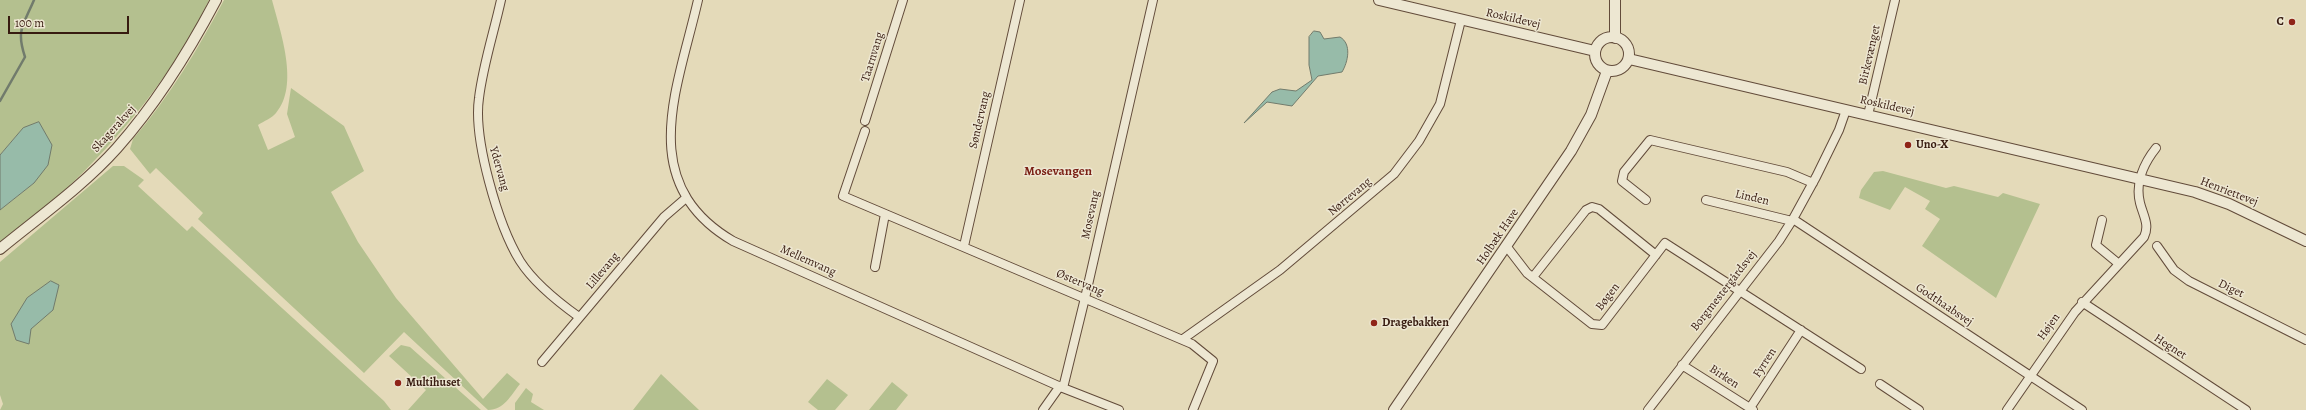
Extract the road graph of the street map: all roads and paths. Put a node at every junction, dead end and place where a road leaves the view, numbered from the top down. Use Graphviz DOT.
graph roads {
  1 [pos="216,0"];
  2 [pos="501,0"];
  3 [pos="698,0"];
  4 [pos="903,0"];
  5 [pos="1020,0"];
  6 [pos="1153,0"];
  7 [pos="1379,0"];
  8 [pos="1615,0"];
  9 [pos="1895,0"];
  10 [pos="1461,20"];
  11 [pos="1615,38"];
  12 [pos="1595,51"];
  13 [pos="1629,59"];
  14 [pos="1607,71"];
  15 [pos="1846,110"];
  16 [pos="1868,115"];
  17 [pos="865,121"];
  18 [pos="864,131"];
  19 [pos="2156,148"];
  20 [pos="2140,179"];
  21 [pos="1813,183"];
  22 [pos="686,198"];
  23 [pos="1646,200"];
  24 [pos="1706,200"];
  25 [pos="885,214"];
  26 [pos="1793,220"];
  27 [pos="2102,220"];
  28 [pos="2306,241"];
  29 [pos="964,246"];
  30 [pos="2157,246"];
  31 [pos="1507,247"];
  32 [pos="0,249"];
  33 [pos="1656,255"];
  34 [pos="2119,264"];
  35 [pos="875,267"];
  36 [pos="1533,277"];
  37 [pos="1739,290"];
  38 [pos="1086,298"];
  39 [pos="2082,302"];
  40 [pos="579,317"];
  41 [pos="1801,330"];
  42 [pos="1183,339"];
  43 [pos="2306,340"];
  44 [pos="542,362"];
  45 [pos="1682,365"];
  46 [pos="1861,369"];
  47 [pos="2030,376"];
  48 [pos="1880,384"];
  49 [pos="1061,387"];
  50 [pos="1751,409"];
  51 [pos="1043,410"];
  52 [pos="1120,410"];
  53 [pos="1193,410"];
  54 [pos="1394,410"];
  55 [pos="1648,410"];
  56 [pos="1919,410"];
  57 [pos="2007,410"];
  58 [pos="2082,410"];
  59 [pos="2246,410"];
  1 -- 32 [label="street, Skagerakvej"];
  2 -- 40 [label="street, Ydervang"];
  3 -- 22 [label="street, Mellemvang"];
  4 -- 17 [label="street, Taarnvang"];
  5 -- 29 [label="street, Søndervang"];
  6 -- 38 [label="street, Mosevang"];
  7 -- 10 [label="street, Roskildevej"];
  8 -- 11 [label="street"];
  9 -- 16 [label="street, Birkevænget"];
  10 -- 12 [label="street, Roskildevej"];
  10 -- 42 [label="street, Nørrevang"];
  11 -- 12 [label="street"];
  11 -- 13 [label="street"];
  12 -- 14 [label="street"];
  13 -- 14 [label="street"];
  13 -- 15 [label="street, Roskildevej"];
  14 -- 31 [label="street, Holbæk Have"];
  15 -- 16 [label="street, Roskildevej"];
  15 -- 21 [label="street, Borgmestergårdsvej"];
  16 -- 20 [label="street, Roskildevej"];
  18 -- 25 [label="street, Østervang"];
  19 -- 20 [label="street"];
  20 -- 28 [label="street, Henriettevej"];
  20 -- 34 [label="street, Højen"];
  21 -- 23 [label="street"];
  21 -- 26 [label="street, Borgmestergårdsvej"];
  22 -- 40 [label="street, Lillevang"];
  22 -- 49 [label="street, Mellemvang"];
  24 -- 26 [label="street, Linden"];
  25 -- 29 [label="street, Østervang"];
  25 -- 35 [label="street"];
  26 -- 37 [label="street, Borgmestergårdsvej"];
  26 -- 47 [label="street, Godthaabsvej"];
  27 -- 34 [label="street"];
  29 -- 38 [label="street, Østervang"];
  30 -- 43 [label="street, Diget"];
  31 -- 36 [label="street, Bøgen"];
  31 -- 54 [label="street, Holbæk Have"];
  33 -- 36 [label="street"];
  33 -- 36 [label="street, Bøgen"];
  33 -- 37 [label="street, Bøgen"];
  34 -- 39 [label="street, Højen"];
  37 -- 41 [label="street"];
  37 -- 45 [label="street, Borgmestergårdsvej"];
  38 -- 42 [label="street, Østervang"];
  38 -- 49 [label="street, Mosevang"];
  39 -- 47 [label="street, Højen"];
  39 -- 59 [label="street, Hegnet"];
  40 -- 44 [label="street, Lillevang"];
  41 -- 46 [label="street"];
  41 -- 50 [label="street, Fyrren"];
  42 -- 53 [label="street, Østervang"];
  45 -- 50 [label="street, Birken"];
  45 -- 55 [label="street, Borgmestergårdsvej"];
  47 -- 57 [label="street, Højen"];
  47 -- 58 [label="street, Godthaabsvej"];
  48 -- 56 [label="street"];
  49 -- 51 [label="street"];
  49 -- 52 [label="street, Mellemvang"];
}
